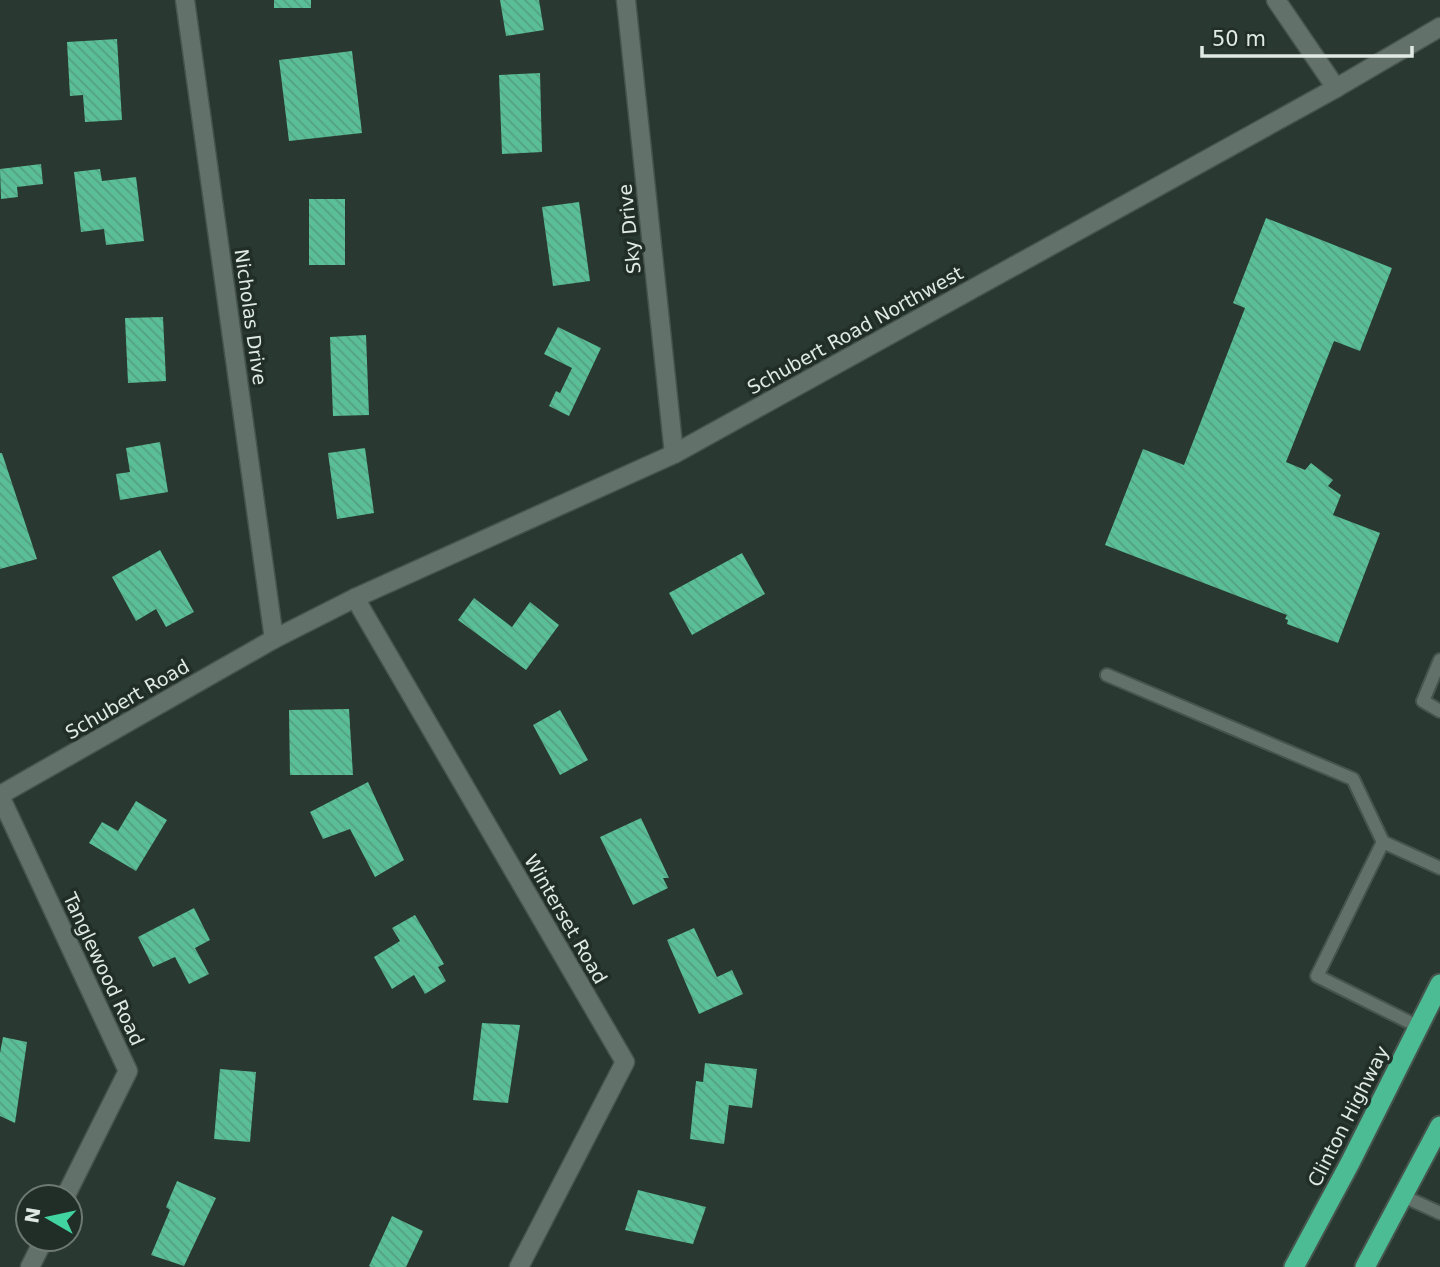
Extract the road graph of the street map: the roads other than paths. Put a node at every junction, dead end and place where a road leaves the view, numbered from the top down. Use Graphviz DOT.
graph roads {
  1 [pos="185,0"];
  2 [pos="626,0"];
  3 [pos="1276,0"];
  4 [pos="1440,27"];
  5 [pos="1336,88"];
  6 [pos="674,454"];
  7 [pos="355,598"];
  8 [pos="274,639"];
  9 [pos="1440,660"];
  10 [pos="1107,675"];
  11 [pos="1440,712"];
  12 [pos="0,796"];
  13 [pos="1382,842"];
  14 [pos="1440,868"];
  15 [pos="1440,984"];
  16 [pos="1419,1027"];
  17 [pos="1440,1126"];
  18 [pos="72,1183"];
  19 [pos="1403,1196"];
  20 [pos="1440,1213"];
  21 [pos="519,1267"];
  22 [pos="1294,1267"];
  23 [pos="1365,1267"];
  1 -- 8 [label="street, Nicholas Drive"];
  2 -- 6 [label="street, Sky Drive"];
  3 -- 5 [label="street"];
  4 -- 5 [label="street, Schubert Road Northwest"];
  5 -- 6 [label="street, Schubert Road Northwest"];
  6 -- 7 [label="street, Schubert Road Northwest"];
  7 -- 8 [label="street, Schubert Road Northwest"];
  7 -- 21 [label="street, Winterset Road"];
  8 -- 12 [label="street, Schubert Road"];
  9 -- 11 [label="lane"];
  10 -- 13 [label="lane"];
  12 -- 18 [label="street, Tanglewood Road"];
  13 -- 14 [label="lane"];
  13 -- 16 [label="lane"];
  15 -- 16 [label="highway, Clinton Highway"];
  16 -- 22 [label="highway, Clinton Highway"];
  17 -- 19 [label="highway"];
  19 -- 20 [label="lane"];
  19 -- 23 [label="highway"];
}
